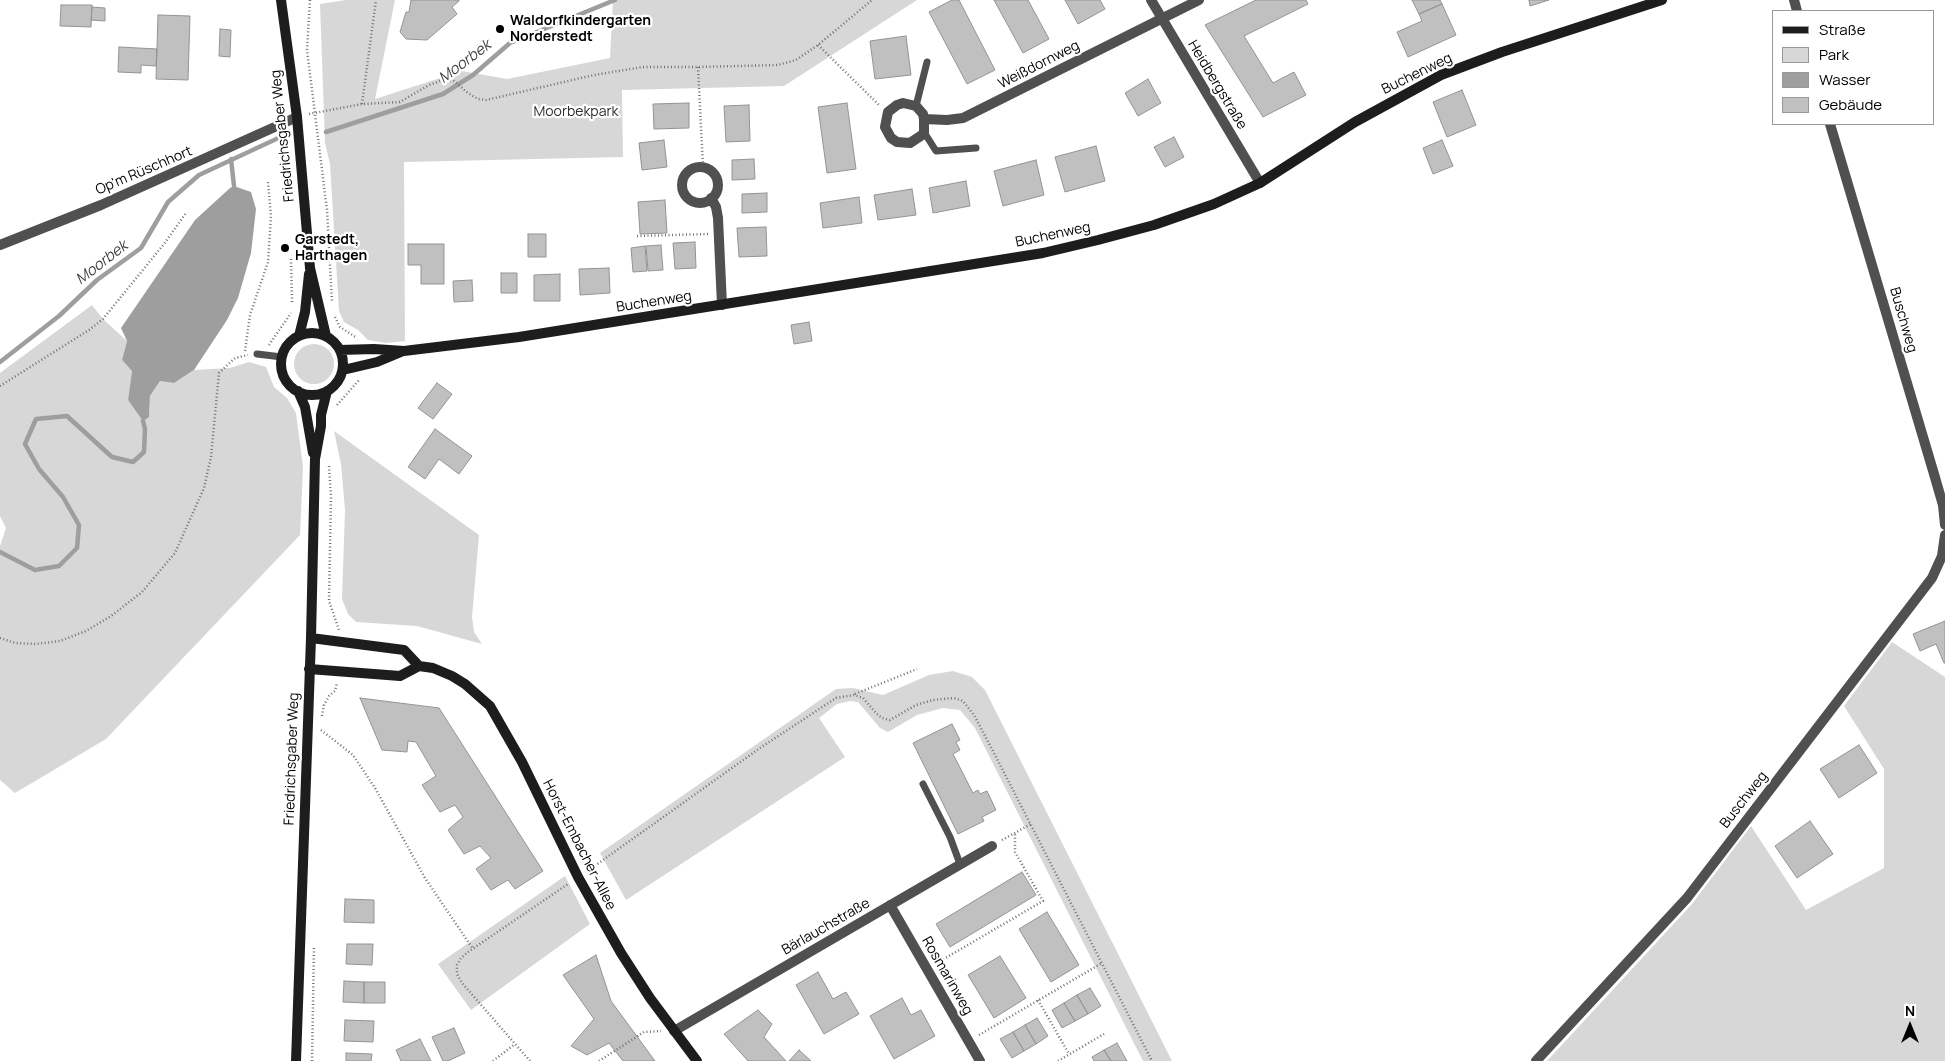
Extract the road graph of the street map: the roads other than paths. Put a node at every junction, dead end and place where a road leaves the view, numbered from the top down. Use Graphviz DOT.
graph roads {
  1 [pos="281,0"];
  2 [pos="1151,0"];
  3 [pos="1199,0"];
  4 [pos="1662,0"];
  5 [pos="1162,18"];
  6 [pos="927,62"];
  7 [pos="916,106"];
  8 [pos="297,118"];
  9 [pos="924,120"];
  10 [pos="1830,125"];
  11 [pos="924,132"];
  12 [pos="976,148"];
  13 [pos="1260,183"];
  14 [pos="711,198"];
  15 [pos="0,246"];
  16 [pos="310,268"];
  17 [pos="722,305"];
  18 [pos="299,336"];
  19 [pos="326,336"];
  20 [pos="340,350"];
  21 [pos="404,351"];
  22 [pos="260,355"];
  23 [pos="282,357"];
  24 [pos="343,370"];
  25 [pos="298,392"];
  26 [pos="327,392"];
  27 [pos="315,459"];
  28 [pos="1934,474"];
  29 [pos="1945,475"];
  30 [pos="1945,524"];
  31 [pos="1945,536"];
  32 [pos="311,638"];
  33 [pos="419,666"];
  34 [pos="309,669"];
  35 [pos="922,784"];
  36 [pos="992,846"];
  37 [pos="960,864"];
  38 [pos="890,905"];
  39 [pos="674,1031"];
  40 [pos="296,1061"];
  41 [pos="697,1061"];
  42 [pos="980,1061"];
  43 [pos="1536,1061"];
  1 -- 8 [label="street, Friedrichsgaber Weg"];
  2 -- 5 [label="street, Heidbergstraße"];
  3 -- 5 [label="street, Weißdornweg"];
  4 -- 13 [label="street, Buchenweg"];
  5 -- 9 [label="street, Weißdornweg"];
  5 -- 13 [label="street, Heidbergstraße"];
  6 -- 7 [label="lane"];
  7 -- 9 [label="street"];
  7 -- 11 [label="street"];
  8 -- 15 [label="street, Op'm Rüschhort"];
  8 -- 16 [label="street, Friedrichsgaber Weg"];
  9 -- 11 [label="street"];
  10 -- 28 [label="street, Buschweg"];
  11 -- 12 [label="lane"];
  13 -- 17 [label="street, Buchenweg"];
  14 -- 14 [label="street"];
  14 -- 17 [label="street"];
  16 -- 18 [label="street"];
  16 -- 19 [label="street"];
  17 -- 21 [label="street, Buchenweg"];
  18 -- 19 [label="street"];
  18 -- 23 [label="street"];
  19 -- 20 [label="street"];
  20 -- 21 [label="street, Buchenweg"];
  20 -- 24 [label="street"];
  21 -- 24 [label="street, Buchenweg"];
  22 -- 23 [label="lane"];
  23 -- 25 [label="street"];
  24 -- 26 [label="street"];
  25 -- 26 [label="street"];
  25 -- 27 [label="street, Friedrichsgaber Weg"];
  26 -- 27 [label="street, Friedrichsgaber Weg"];
  27 -- 32 [label="street, Friedrichsgaber Weg"];
  28 -- 29 [label="street"];
  28 -- 30 [label="street, Buschweg"];
  31 -- 43 [label="street, Buschweg"];
  32 -- 33 [label="street, Horst-Embacher-Allee"];
  32 -- 34 [label="street, Friedrichsgaber Weg"];
  33 -- 34 [label="street"];
  33 -- 39 [label="street, Horst-Embacher-Allee"];
  34 -- 40 [label="street, Friedrichsgaber Weg"];
  35 -- 37 [label="lane"];
  36 -- 37 [label="street, Bärlauchstraße"];
  37 -- 38 [label="street, Bärlauchstraße"];
  38 -- 39 [label="street, Bärlauchstraße"];
  38 -- 42 [label="street, Rosmarinweg"];
  39 -- 41 [label="street, Horst-Embacher-Allee"];
}
